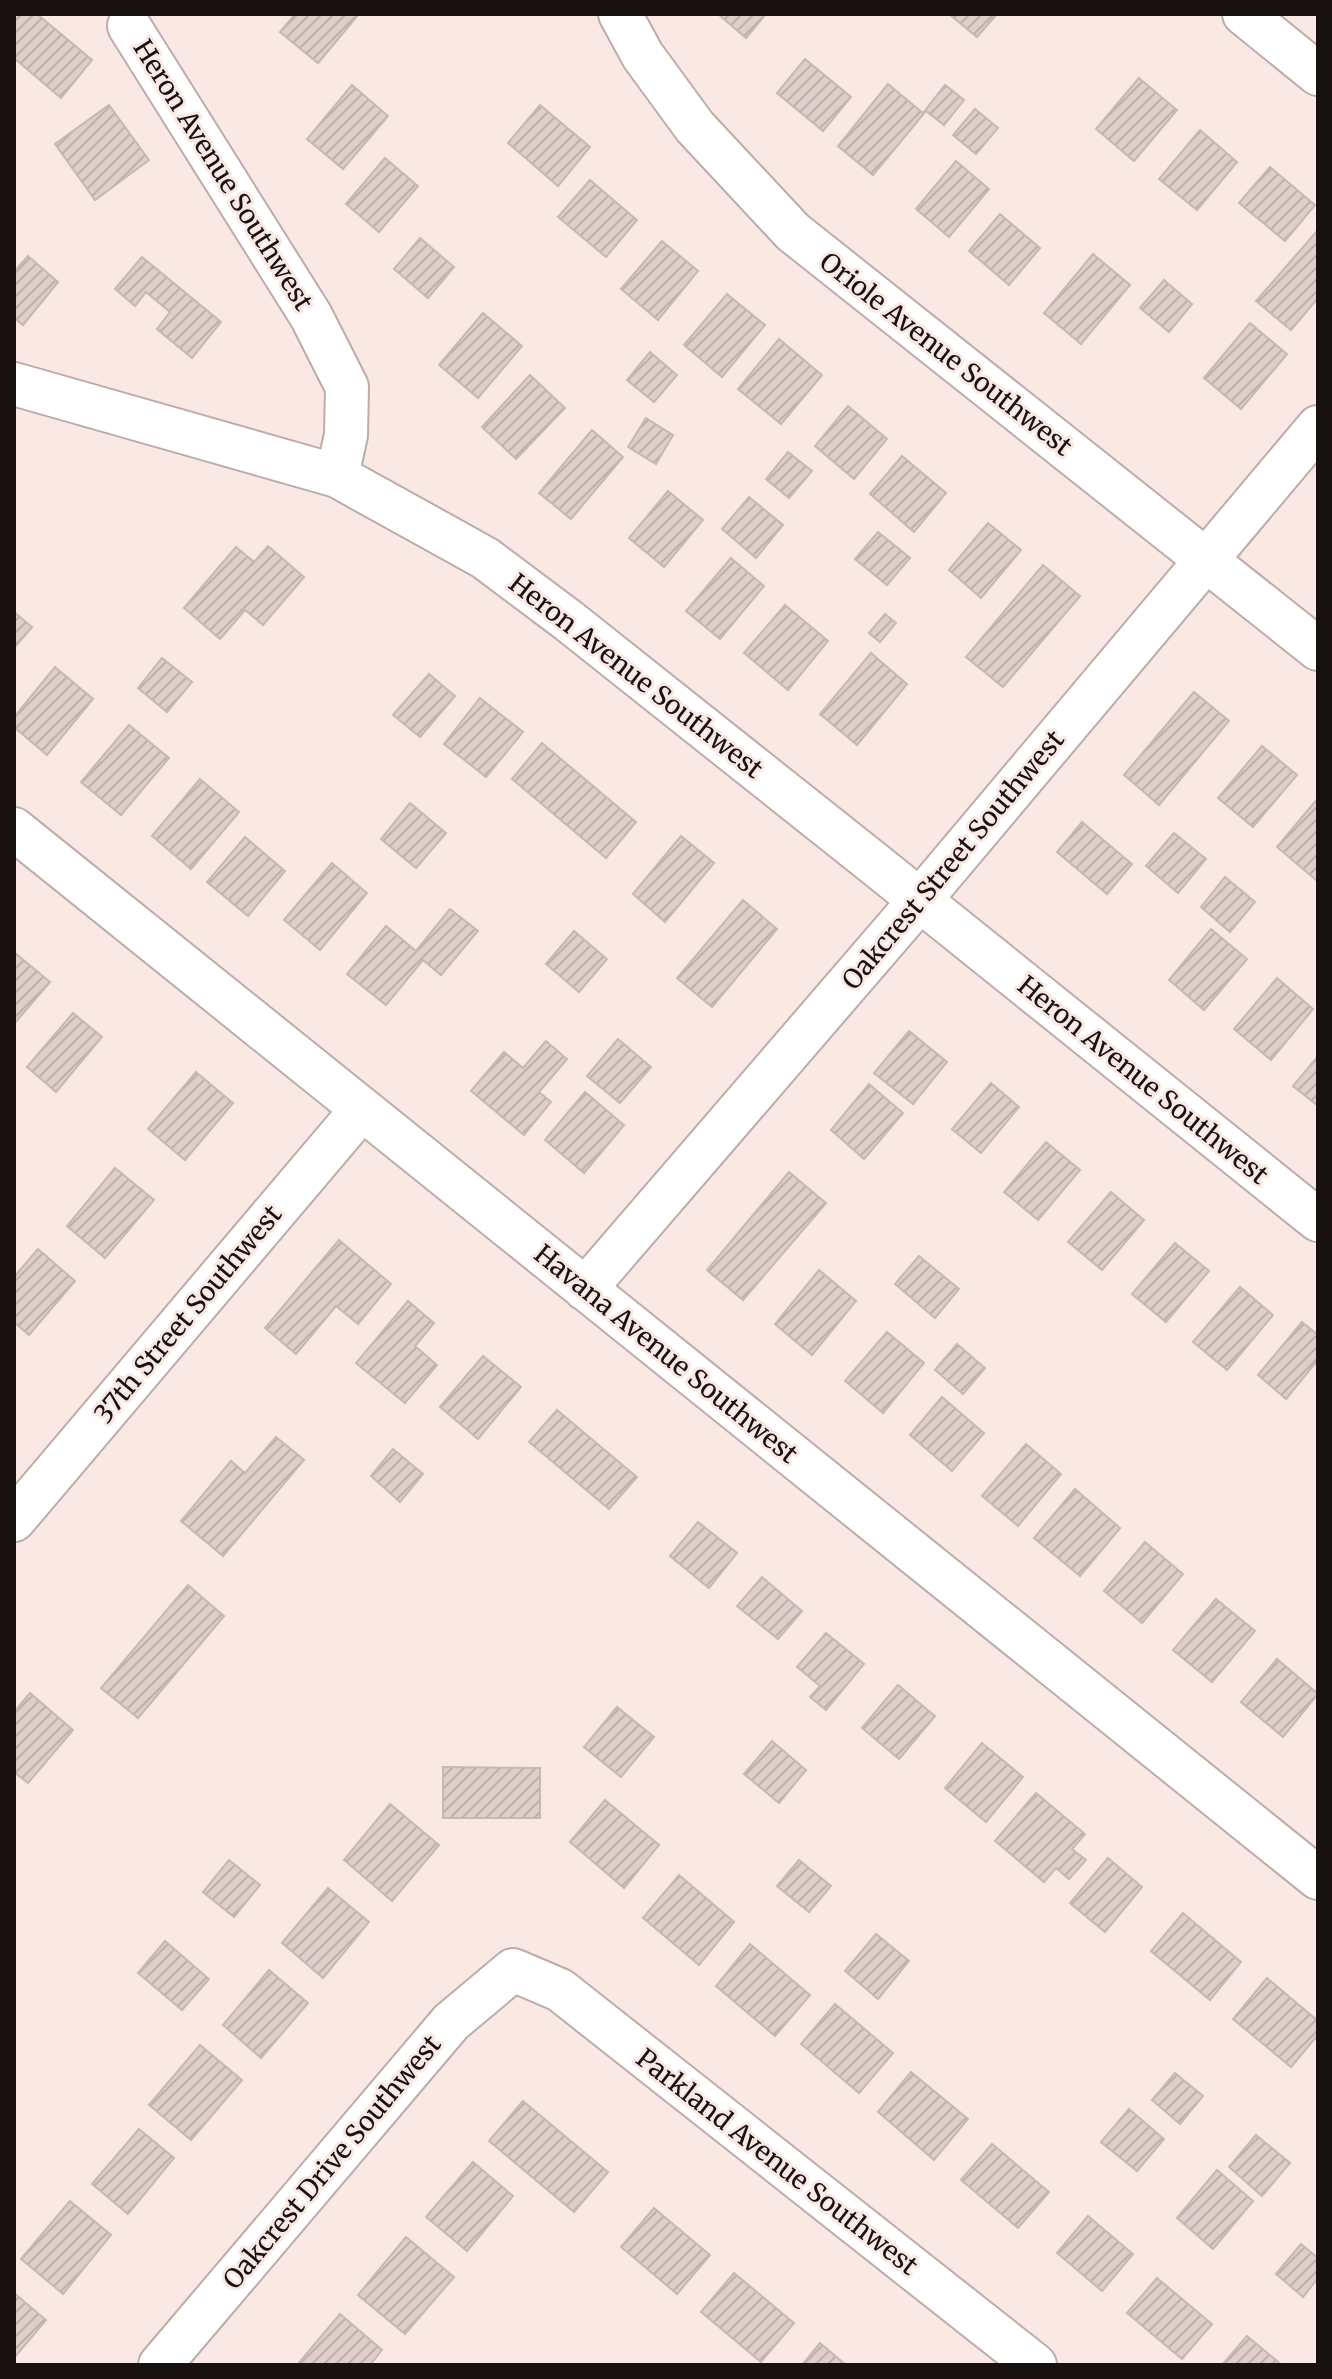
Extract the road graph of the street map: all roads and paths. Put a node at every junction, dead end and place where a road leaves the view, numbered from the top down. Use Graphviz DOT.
graph roads {
  1 [pos="620,14"];
  2 [pos="1244,14"];
  3 [pos="129,26"];
  4 [pos="1318,74"];
  5 [pos="14,384"];
  6 [pos="1318,427"];
  7 [pos="337,476"];
  8 [pos="1208,561"];
  9 [pos="1318,649"];
  10 [pos="14,829"];
  11 [pos="920,900"];
  12 [pos="362,1109"];
  13 [pos="1318,1220"];
  14 [pos="585,1289"];
  15 [pos="14,1520"];
  16 [pos="1318,1878"];
  17 [pos="513,1970"];
  18 [pos="160,2365"];
  19 [pos="1035,2365"];
  1 -- 8 [label="street, Oriole Avenue Southwest"];
  2 -- 4 [label="street"];
  3 -- 7 [label="street, Heron Avenue Southwest"];
  5 -- 7 [label="street"];
  6 -- 8 [label="street, Oakcrest Street Southwest"];
  7 -- 11 [label="street, Heron Avenue Southwest"];
  8 -- 9 [label="street, Oriole Avenue Southwest"];
  8 -- 11 [label="street, Oakcrest Street Southwest"];
  10 -- 12 [label="street, Havana Avenue Southwest"];
  11 -- 13 [label="street, Heron Avenue Southwest"];
  11 -- 14 [label="street, Oakcrest Street Southwest"];
  12 -- 14 [label="street, Havana Avenue Southwest"];
  12 -- 15 [label="street, 37th Street Southwest"];
  14 -- 16 [label="street, Havana Avenue Southwest"];
  17 -- 18 [label="street, Oakcrest Drive Southwest"];
  17 -- 19 [label="street, Parkland Avenue Southwest"];
}
